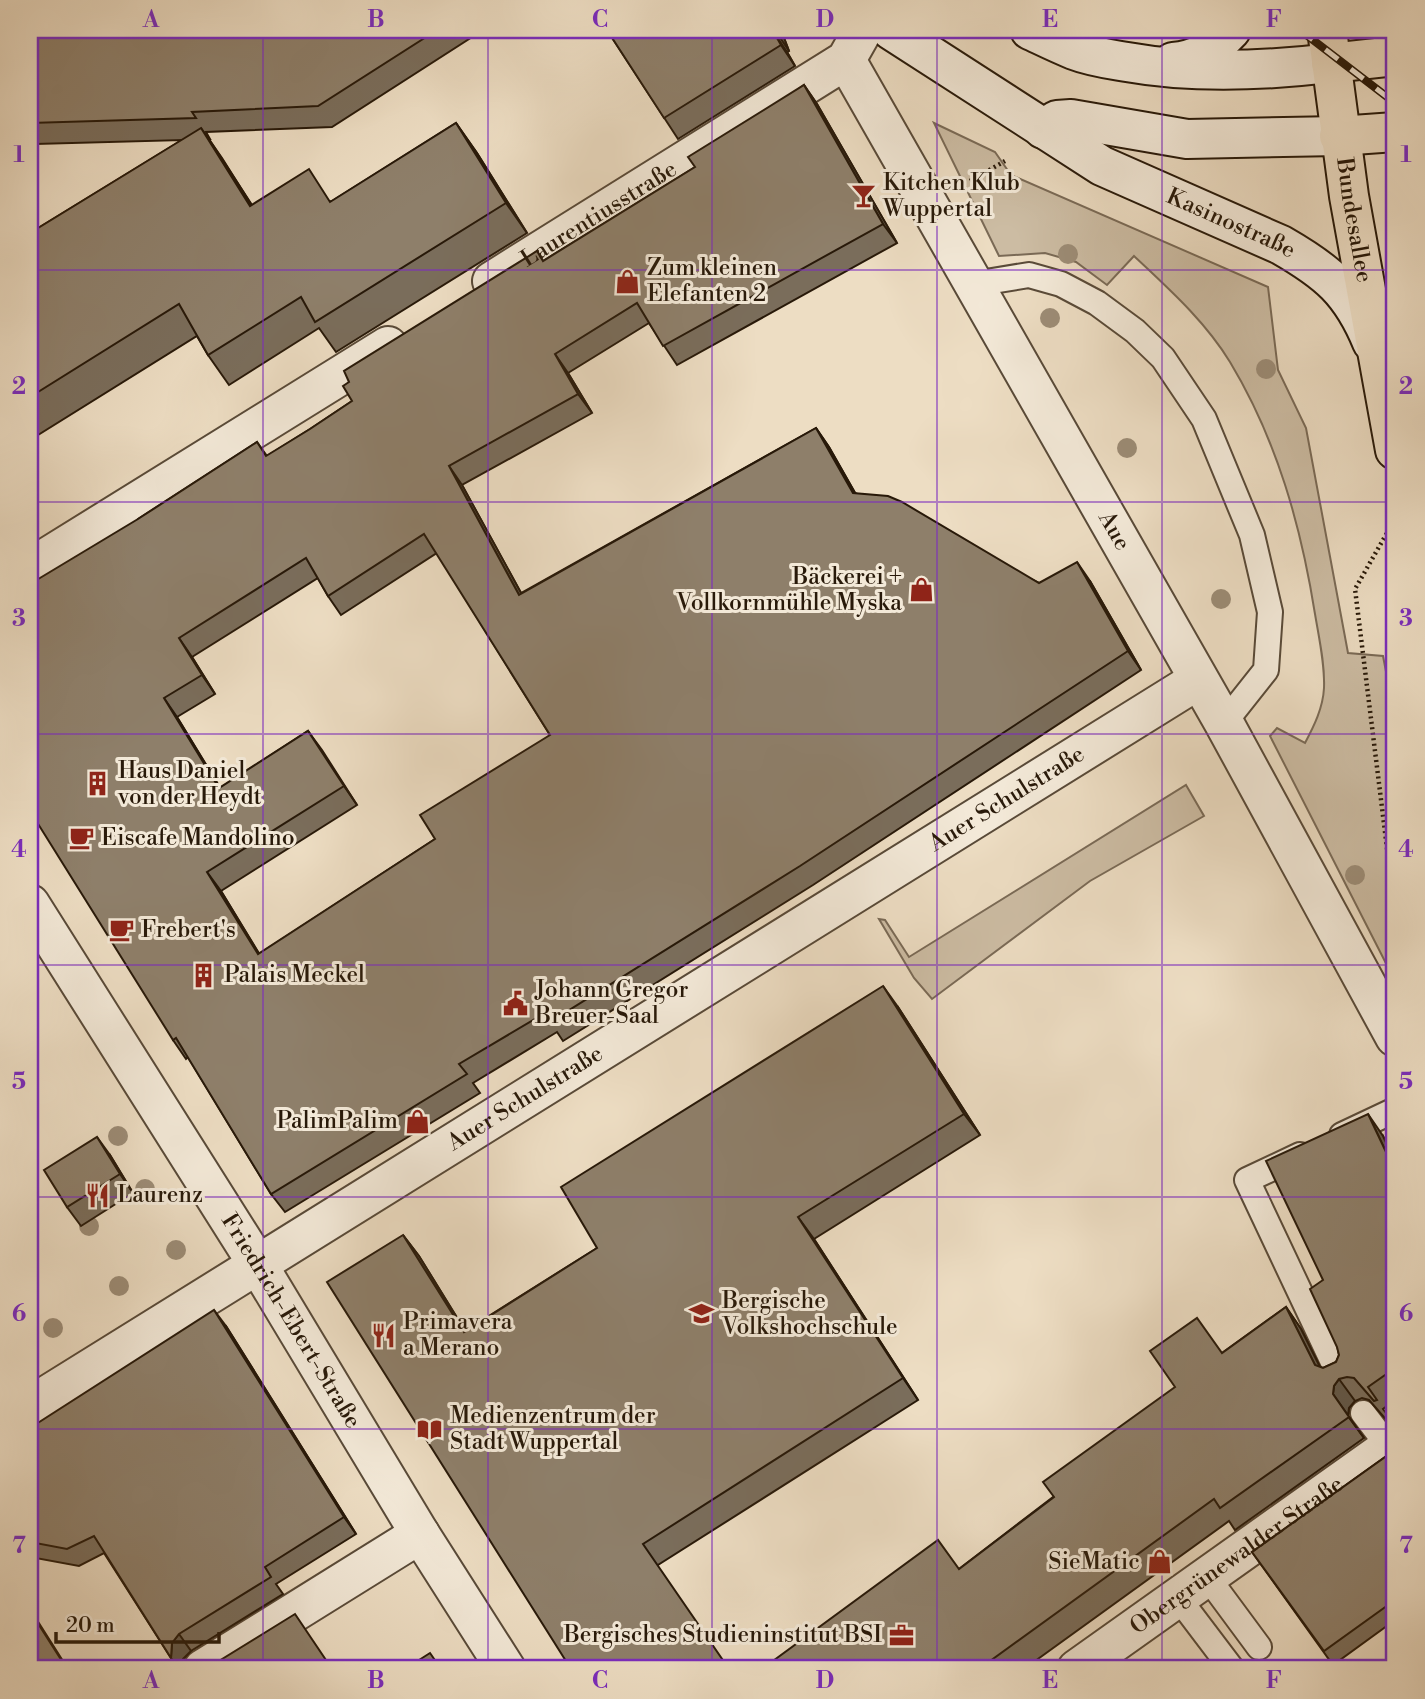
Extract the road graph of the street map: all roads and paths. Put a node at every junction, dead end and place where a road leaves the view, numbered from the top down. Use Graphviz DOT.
graph roads {
  1 [pos="891,30"];
  2 [pos="1030,30"];
  3 [pos="1231,30"];
  4 [pos="854,45"];
  5 [pos="1329,46"];
  6 [pos="1395,56"];
  7 [pos="1143,66"];
  8 [pos="1043,129"];
  9 [pos="1395,132"];
  10 [pos="1339,136"];
  11 [pos="928,205"];
  12 [pos="974,284"];
  13 [pos="457,302"];
  14 [pos="422,324"];
  15 [pos="1379,360"];
  16 [pos="1395,450"];
  17 [pos="1395,519"];
  18 [pos="30,568"];
  19 [pos="1198,680"];
  20 [pos="1224,723"];
  21 [pos="30,904"];
  22 [pos="1395,913"];
  23 [pos="1395,1037"];
  24 [pos="1395,1110"];
  25 [pos="258,1265"];
  26 [pos="1339,1375"];
  27 [pos="30,1406"];
  28 [pos="1363,1413"];
  29 [pos="1392,1445"];
  30 [pos="420,1534"];
  31 [pos="1194,1588"];
  32 [pos="1259,1647"];
  33 [pos="203,1669"];
  34 [pos="506,1669"];
  35 [pos="1077,1669"];
  36 [pos="1232,1669"];
  1 -- 8 [label="street, Kasinostraße"];
  2 -- 7 [label="street"];
  3 -- 7 [label="street"];
  4 -- 11 [label="street, Aue"];
  4 -- 13 [label="street, Laurentiusstraße"];
  5 -- 6 [label="main road"];
  5 -- 7 [label="street"];
  5 -- 10 [label="main road, Bundesallee"];
  8 -- 10 [label="street"];
  8 -- 11 [label="path"];
  8 -- 15 [label="street, Kasinostraße"];
  9 -- 10 [label="main road"];
  10 -- 15 [label="main road, Bundesallee"];
  11 -- 12 [label="street, Aue"];
  12 -- 19 [label="street, Aue"];
  12 -- 20 [label="lane"];
  14 -- 18 [label="street"];
  15 -- 16 [label="main road, Bundesallee"];
  17 -- 22 [label="path"];
  19 -- 20 [label="street, Aue"];
  19 -- 25 [label="street, Auer Schulstraße"];
  20 -- 23 [label="street, Aue"];
  21 -- 25 [label="street, Friedrich-Ebert-Straße"];
  24 -- 26 [label="lane"];
  25 -- 27 [label="street, Auer Schulstraße"];
  25 -- 30 [label="street, Friedrich-Ebert-Straße"];
  28 -- 29 [label="lane"];
  29 -- 31 [label="street, Obergrünewalder Straße"];
  30 -- 33 [label="street"];
  30 -- 34 [label="street, Friedrich-Ebert-Straße"];
  31 -- 32 [label="lane"];
  31 -- 35 [label="street, Obergrünewalder Straße"];
  31 -- 36 [label="lane"];
}
